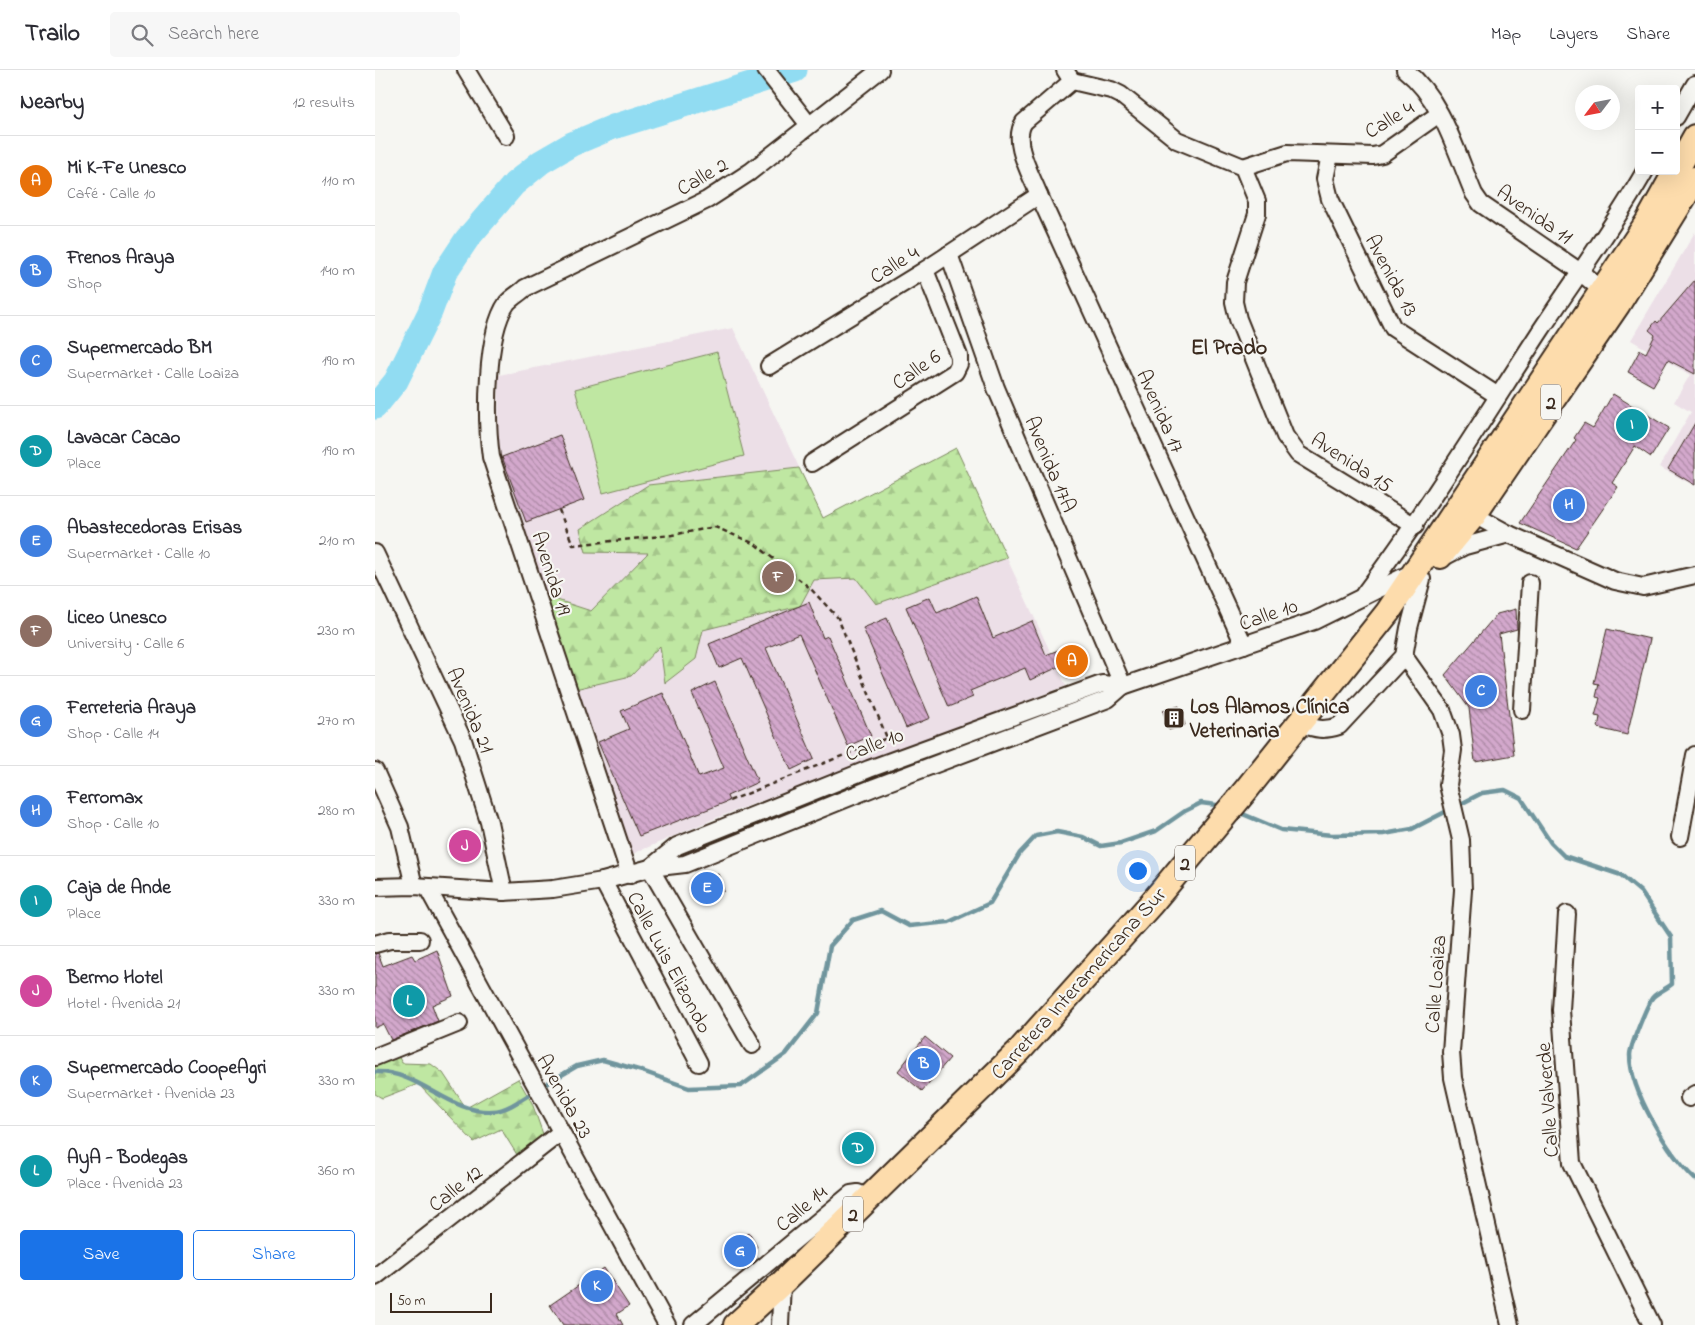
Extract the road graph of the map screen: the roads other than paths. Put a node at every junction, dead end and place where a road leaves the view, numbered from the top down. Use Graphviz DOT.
graph roads {
  1 [pos="466,70"];
  2 [pos="766,70"];
  3 [pos="880,70"];
  4 [pos="1405,70"];
  5 [pos="1069,75"];
  6 [pos="1695,84"];
  7 [pos="1680,110"];
  8 [pos="1439,114"];
  9 [pos="809,125"];
  10 [pos="506,136"];
  11 [pos="1695,137"];
  12 [pos="1330,155"];
  13 [pos="1680,164"];
  14 [pos="1243,167"];
  15 [pos="1643,175"];
  16 [pos="1674,175"];
  17 [pos="1695,179"];
  18 [pos="1039,195"];
  19 [pos="949,254"];
  20 [pos="925,270"];
  21 [pos="1579,271"];
  22 [pos="525,288"];
  23 [pos="1610,298"];
  24 [pos="769,366"];
  25 [pos="1498,396"];
  26 [pos="812,463"];
  27 [pos="1466,511"];
  28 [pos="1415,526"];
  29 [pos="1509,534"];
  30 [pos="375,553"];
  31 [pos="1423,572"];
  32 [pos="1695,575"];
  33 [pos="1530,583"];
  34 [pos="1363,595"];
  35 [pos="1244,645"];
  36 [pos="1404,656"];
  37 [pos="1123,686"];
  38 [pos="1522,710"];
  39 [pos="1301,724"];
  40 [pos="1695,755"];
  41 [pos="375,771"];
  42 [pos="1680,837"];
  43 [pos="650,868"];
  44 [pos="630,875"];
  45 [pos="603,881"];
  46 [pos="375,887"];
  47 [pos="421,887"];
  48 [pos="503,892"];
  49 [pos="1567,914"];
  50 [pos="420,940"];
  51 [pos="375,944"];
  52 [pos="459,1023"];
  53 [pos="752,1045"];
  54 [pos="375,1056"];
  55 [pos="699,1063"];
  56 [pos="561,1132"];
  57 [pos="869,1198"];
  58 [pos="375,1277"];
  59 [pos="782,1284"];
  60 [pos="667,1325"];
  61 [pos="693,1325"];
  62 [pos="736,1325"];
  63 [pos="780,1325"];
  64 [pos="1510,1325"];
  65 [pos="1652,1325"];
  1 -- 10 [label="street"];
  2 -- 9 [label="street"];
  3 -- 9 [label="street, Calle 2"];
  4 -- 8 [label="street, Avenida 11"];
  5 -- 14 [label="street"];
  5 -- 18 [label="street, Avenida 17"];
  6 -- 7 [label="street"];
  8 -- 12 [label="street, Calle 4"];
  8 -- 21 [label="street, Avenida 11"];
  9 -- 22 [label="street, Calle 2"];
  11 -- 13 [label="highway, Carretera Interamericana Sur / 2"];
  12 -- 14 [label="street, Calle 4"];
  12 -- 25 [label="street, Avenida 13"];
  14 -- 28 [label="street, Avenida 15"];
  15 -- 21 [label="street"];
  16 -- 23 [label="highway, Carretera Interamericana Sur / 2"];
  17 -- 23 [label="highway, Carretera Interamericana Sur / 2"];
  18 -- 19 [label="street, Calle 4"];
  18 -- 35 [label="street, Avenida 17"];
  19 -- 20 [label="street, Calle 4"];
  19 -- 37 [label="street, Avenida 17A"];
  20 -- 24 [label="street, Calle 4"];
  20 -- 26 [label="street, Calle 6"];
  21 -- 23 [label="street, Avenida 11"];
  21 -- 25 [label="street"];
  22 -- 44 [label="street, Avenida 19"];
  23 -- 27 [label="highway, Carretera Interamericana Sur / 2"];
  25 -- 28 [label="street"];
  27 -- 29 [label="street"];
  27 -- 31 [label="highway, Carretera Interamericana Sur / 2"];
  28 -- 34 [label="street"];
  29 -- 31 [label="street, Calle 10"];
  29 -- 32 [label="street"];
  30 -- 48 [label="street, Avenida 21"];
  31 -- 34 [label="street, Calle 10"];
  31 -- 36 [label="street"];
  31 -- 39 [label="highway, Carretera Interamericana Sur / 2"];
  33 -- 38 [label="street"];
  34 -- 35 [label="street, Calle 10"];
  35 -- 37 [label="street, Calle 10"];
  36 -- 39 [label="street"];
  36 -- 64 [label="street, Calle Loaiza"];
  37 -- 43 [label="street, Calle 10"];
  39 -- 57 [label="highway, Carretera Interamericana Sur / 2"];
  40 -- 42 [label="street"];
  41 -- 47 [label="street, Avenida 23"];
  43 -- 44 [label="street, Calle 10"];
  43 -- 53 [label="street"];
  44 -- 45 [label="street, Calle 10"];
  45 -- 48 [label="street, Calle 10"];
  45 -- 55 [label="street, Calle Luis Elizondo"];
  46 -- 47 [label="street, Calle 10"];
  47 -- 48 [label="street, Calle 10"];
  47 -- 56 [label="street, Avenida 23"];
  49 -- 65 [label="street, Calle Valverde"];
  50 -- 51 [label="street"];
  52 -- 54 [label="street"];
  56 -- 58 [label="street, Calle 12"];
  56 -- 60 [label="street, Avenida 23"];
  57 -- 59 [label="highway, Carretera Interamericana Sur / 2"];
  57 -- 61 [label="street, Calle 14"];
  59 -- 62 [label="highway, Carretera Interamericana Sur / 2"];
  59 -- 63 [label="street"];
}
